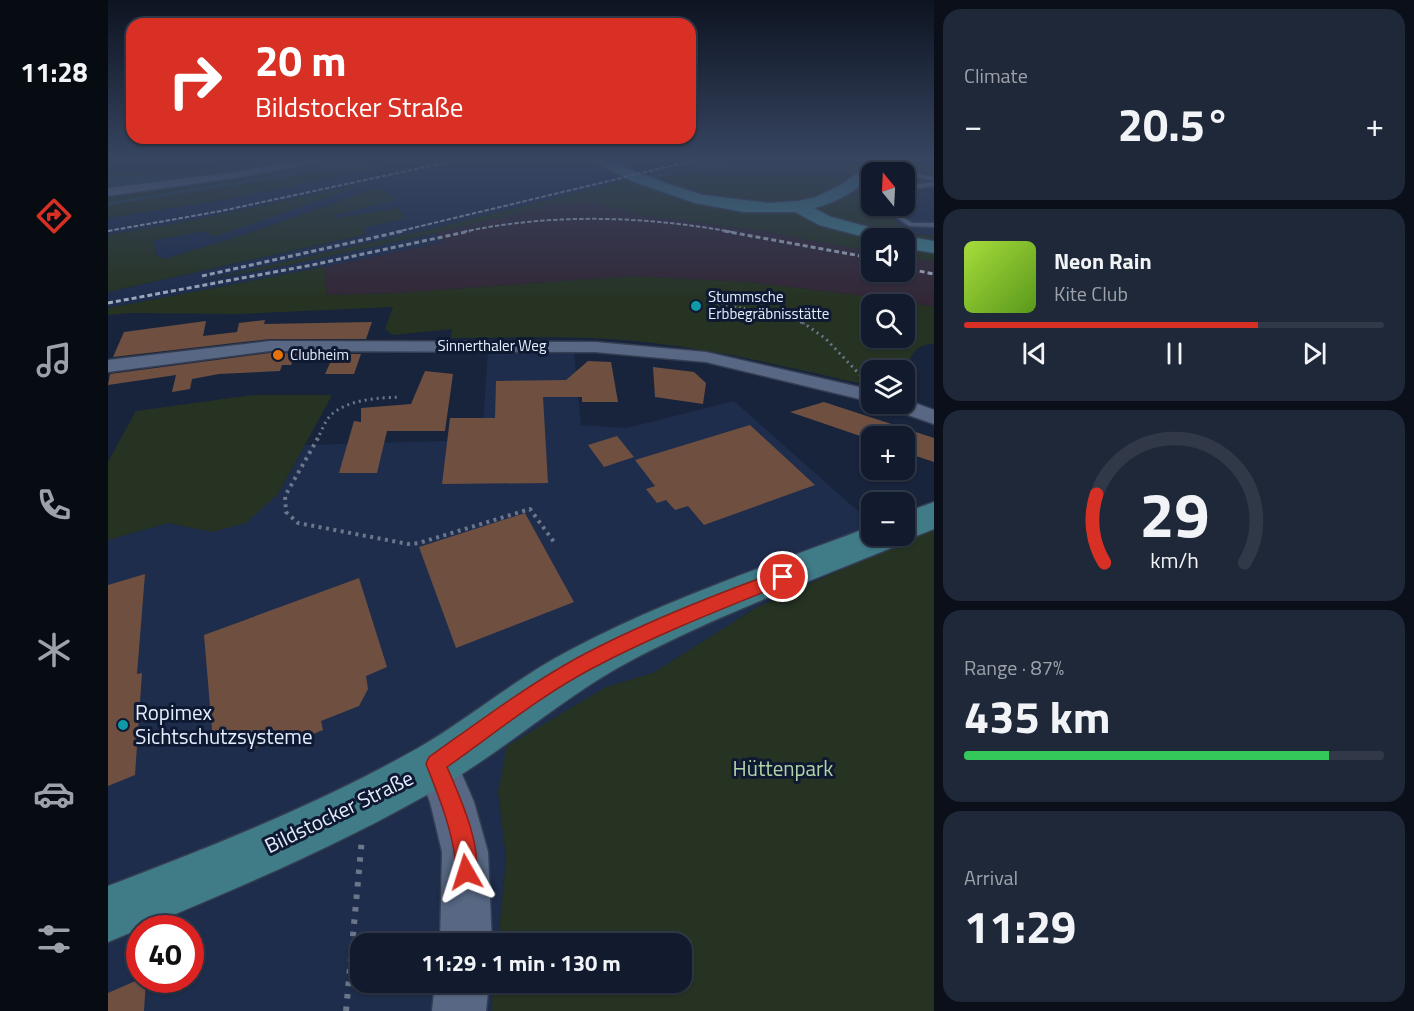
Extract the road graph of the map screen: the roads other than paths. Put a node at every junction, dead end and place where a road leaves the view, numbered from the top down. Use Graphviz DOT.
graph roads {
  1 [pos="758,207"];
  2 [pos="805,207"];
  3 [pos="807,207"];
  4 [pos="898,216"];
  5 [pos="825,221"];
  6 [pos="934,225"];
  7 [pos="855,230"];
  8 [pos="861,231"];
  9 [pos="915,244"];
  10 [pos="934,247"];
  11 [pos="108,366"];
  12 [pos="861,386"];
  13 [pos="915,410"];
  14 [pos="934,417"];
  15 [pos="934,515"];
  16 [pos="915,523"];
  17 [pos="861,545"];
  18 [pos="436,764"];
  19 [pos="108,914"];
  20 [pos="466,933"];
  21 [pos="461,993"];
  22 [pos="459,1011"];
  1 -- 5 [label="main road"];
  2 -- 5 [label="main road"];
  3 -- 7 [label="main road"];
  4 -- 6 [label="lane"];
  5 -- 7 [label="main road"];
  7 -- 8 [label="main road"];
  9 -- 10 [label="main road"];
  11 -- 12 [label="street, Sinnerthaler Weg"];
  13 -- 14 [label="street"];
  15 -- 16 [label="main road"];
  17 -- 18 [label="main road, Bildstocker Straße"];
  18 -- 19 [label="main road, Bildstocker Straße"];
  18 -- 20 [label="street"];
  21 -- 22 [label="street"];
}
